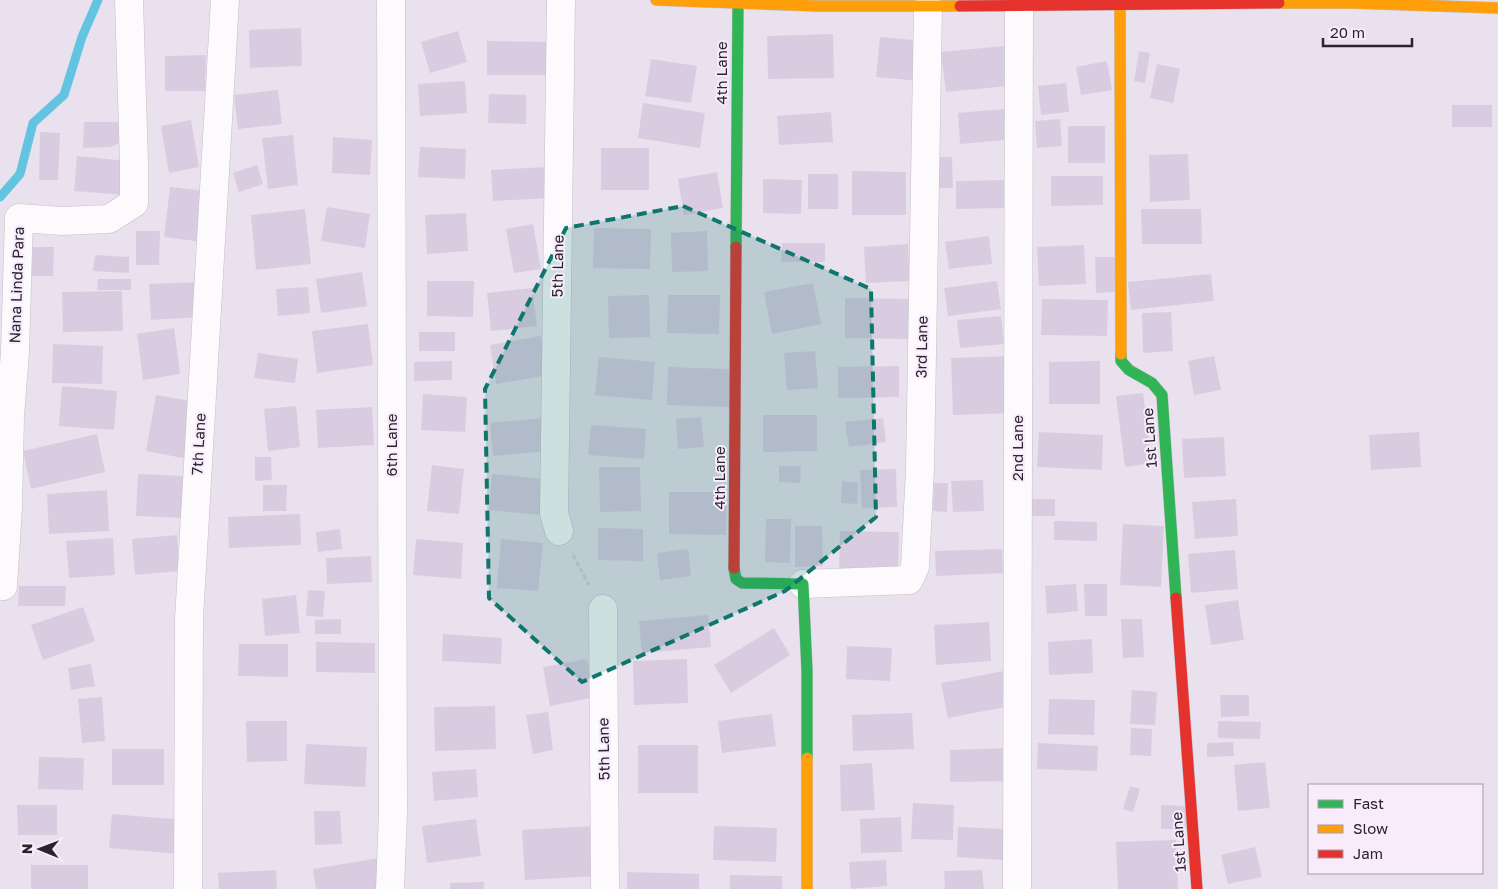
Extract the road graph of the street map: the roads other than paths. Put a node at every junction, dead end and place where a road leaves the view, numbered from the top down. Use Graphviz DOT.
graph roads {
  1 [pos="129,0"];
  2 [pos="225,0"];
  3 [pos="391,0"];
  4 [pos="561,0"];
  5 [pos="656,0"];
  6 [pos="1120,4"];
  7 [pos="738,5"];
  8 [pos="928,7"];
  9 [pos="1019,7"];
  10 [pos="1498,8"];
  11 [pos="559,531"];
  12 [pos="803,584"];
  13 [pos="3,586"];
  14 [pos="603,609"];
  15 [pos="188,889"];
  16 [pos="390,889"];
  17 [pos="605,889"];
  18 [pos="807,889"];
  19 [pos="1017,889"];
  20 [pos="1197,889"];
  1 -- 13 [label="street, Nana Linda Para"];
  2 -- 15 [label="street, 7th Lane"];
  3 -- 16 [label="street, 6th Lane"];
  4 -- 11 [label="street, 5th Lane"];
  5 -- 7 [label="street"];
  6 -- 9 [label="street"];
  6 -- 10 [label="street"];
  6 -- 20 [label="street, 1st Lane"];
  7 -- 8 [label="street"];
  7 -- 12 [label="street, 4th Lane"];
  8 -- 9 [label="street"];
  8 -- 12 [label="street, 3rd Lane"];
  9 -- 19 [label="street, 2nd Lane"];
  12 -- 18 [label="street"];
  14 -- 17 [label="street, 5th Lane"];
}
